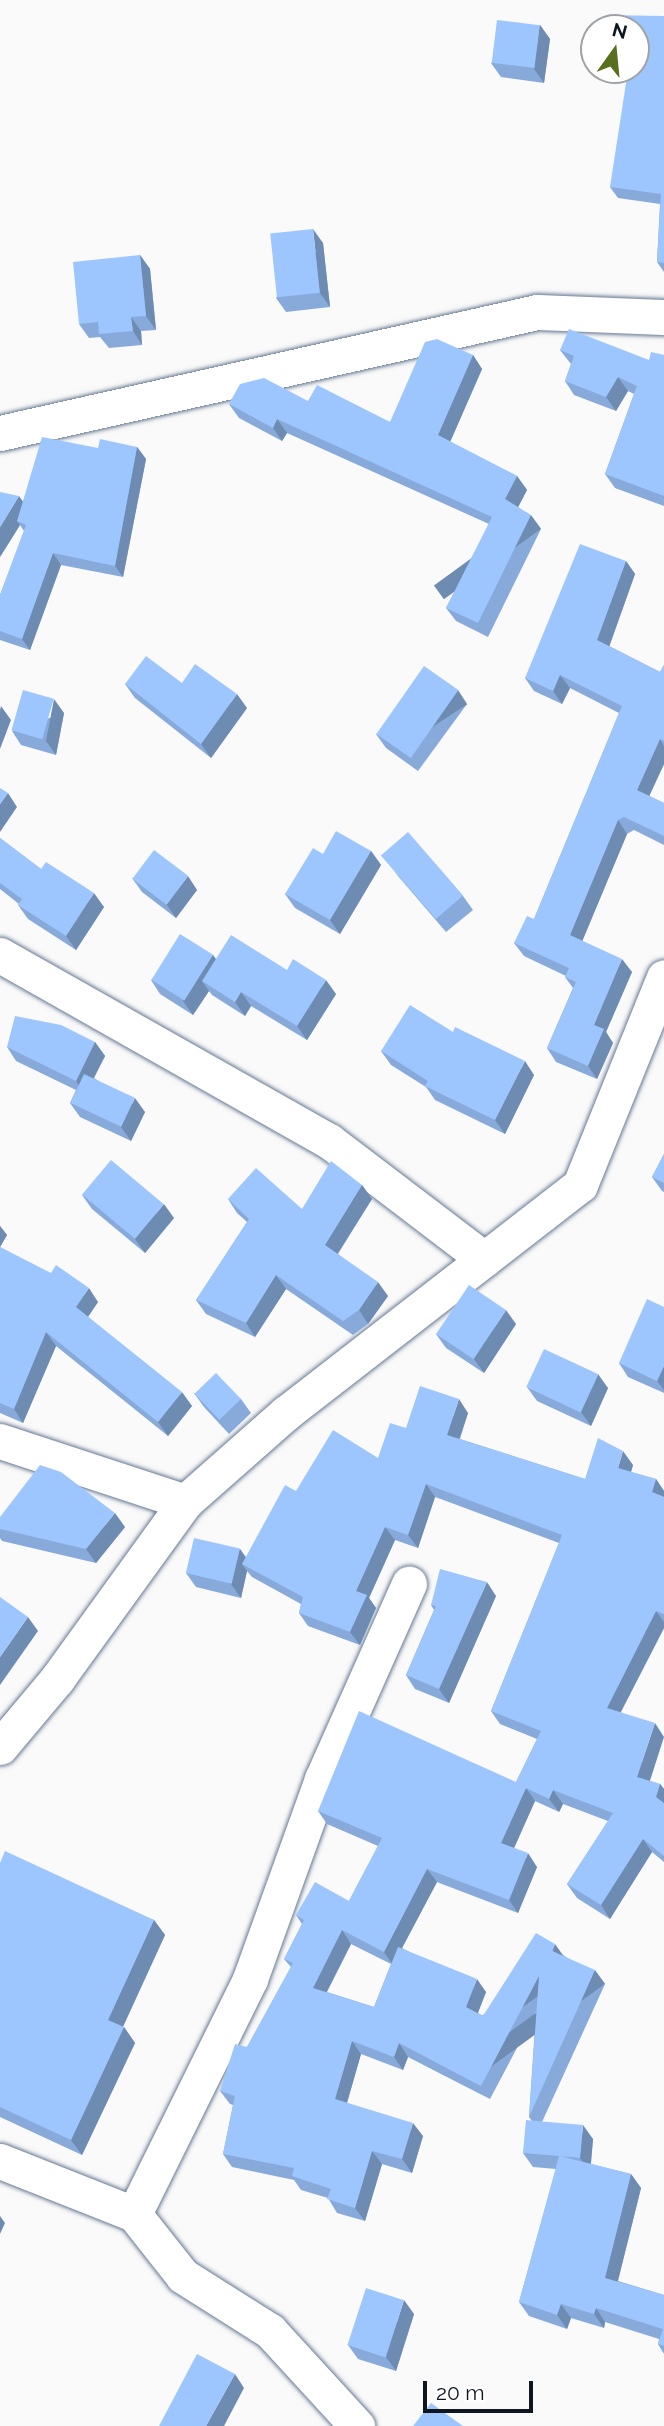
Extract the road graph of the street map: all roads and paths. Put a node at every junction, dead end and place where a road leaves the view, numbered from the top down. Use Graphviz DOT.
graph roads {
  1 [pos="664,317"];
  2 [pos="0,433"];
  3 [pos="0,955"];
  4 [pos="664,977"];
  5 [pos="484,1259"];
  6 [pos="0,1441"];
  7 [pos="185,1502"];
  8 [pos="409,1584"];
  9 [pos="0,1746"];
  10 [pos="0,2161"];
  11 [pos="134,2214"];
  12 [pos="357,2426"];
  1 -- 2 [label="street"];
  3 -- 5 [label="street"];
  4 -- 5 [label="street"];
  5 -- 7 [label="street"];
  6 -- 7 [label="street"];
  7 -- 9 [label="street"];
  8 -- 11 [label="street"];
  10 -- 11 [label="street"];
  11 -- 12 [label="street"];
}
